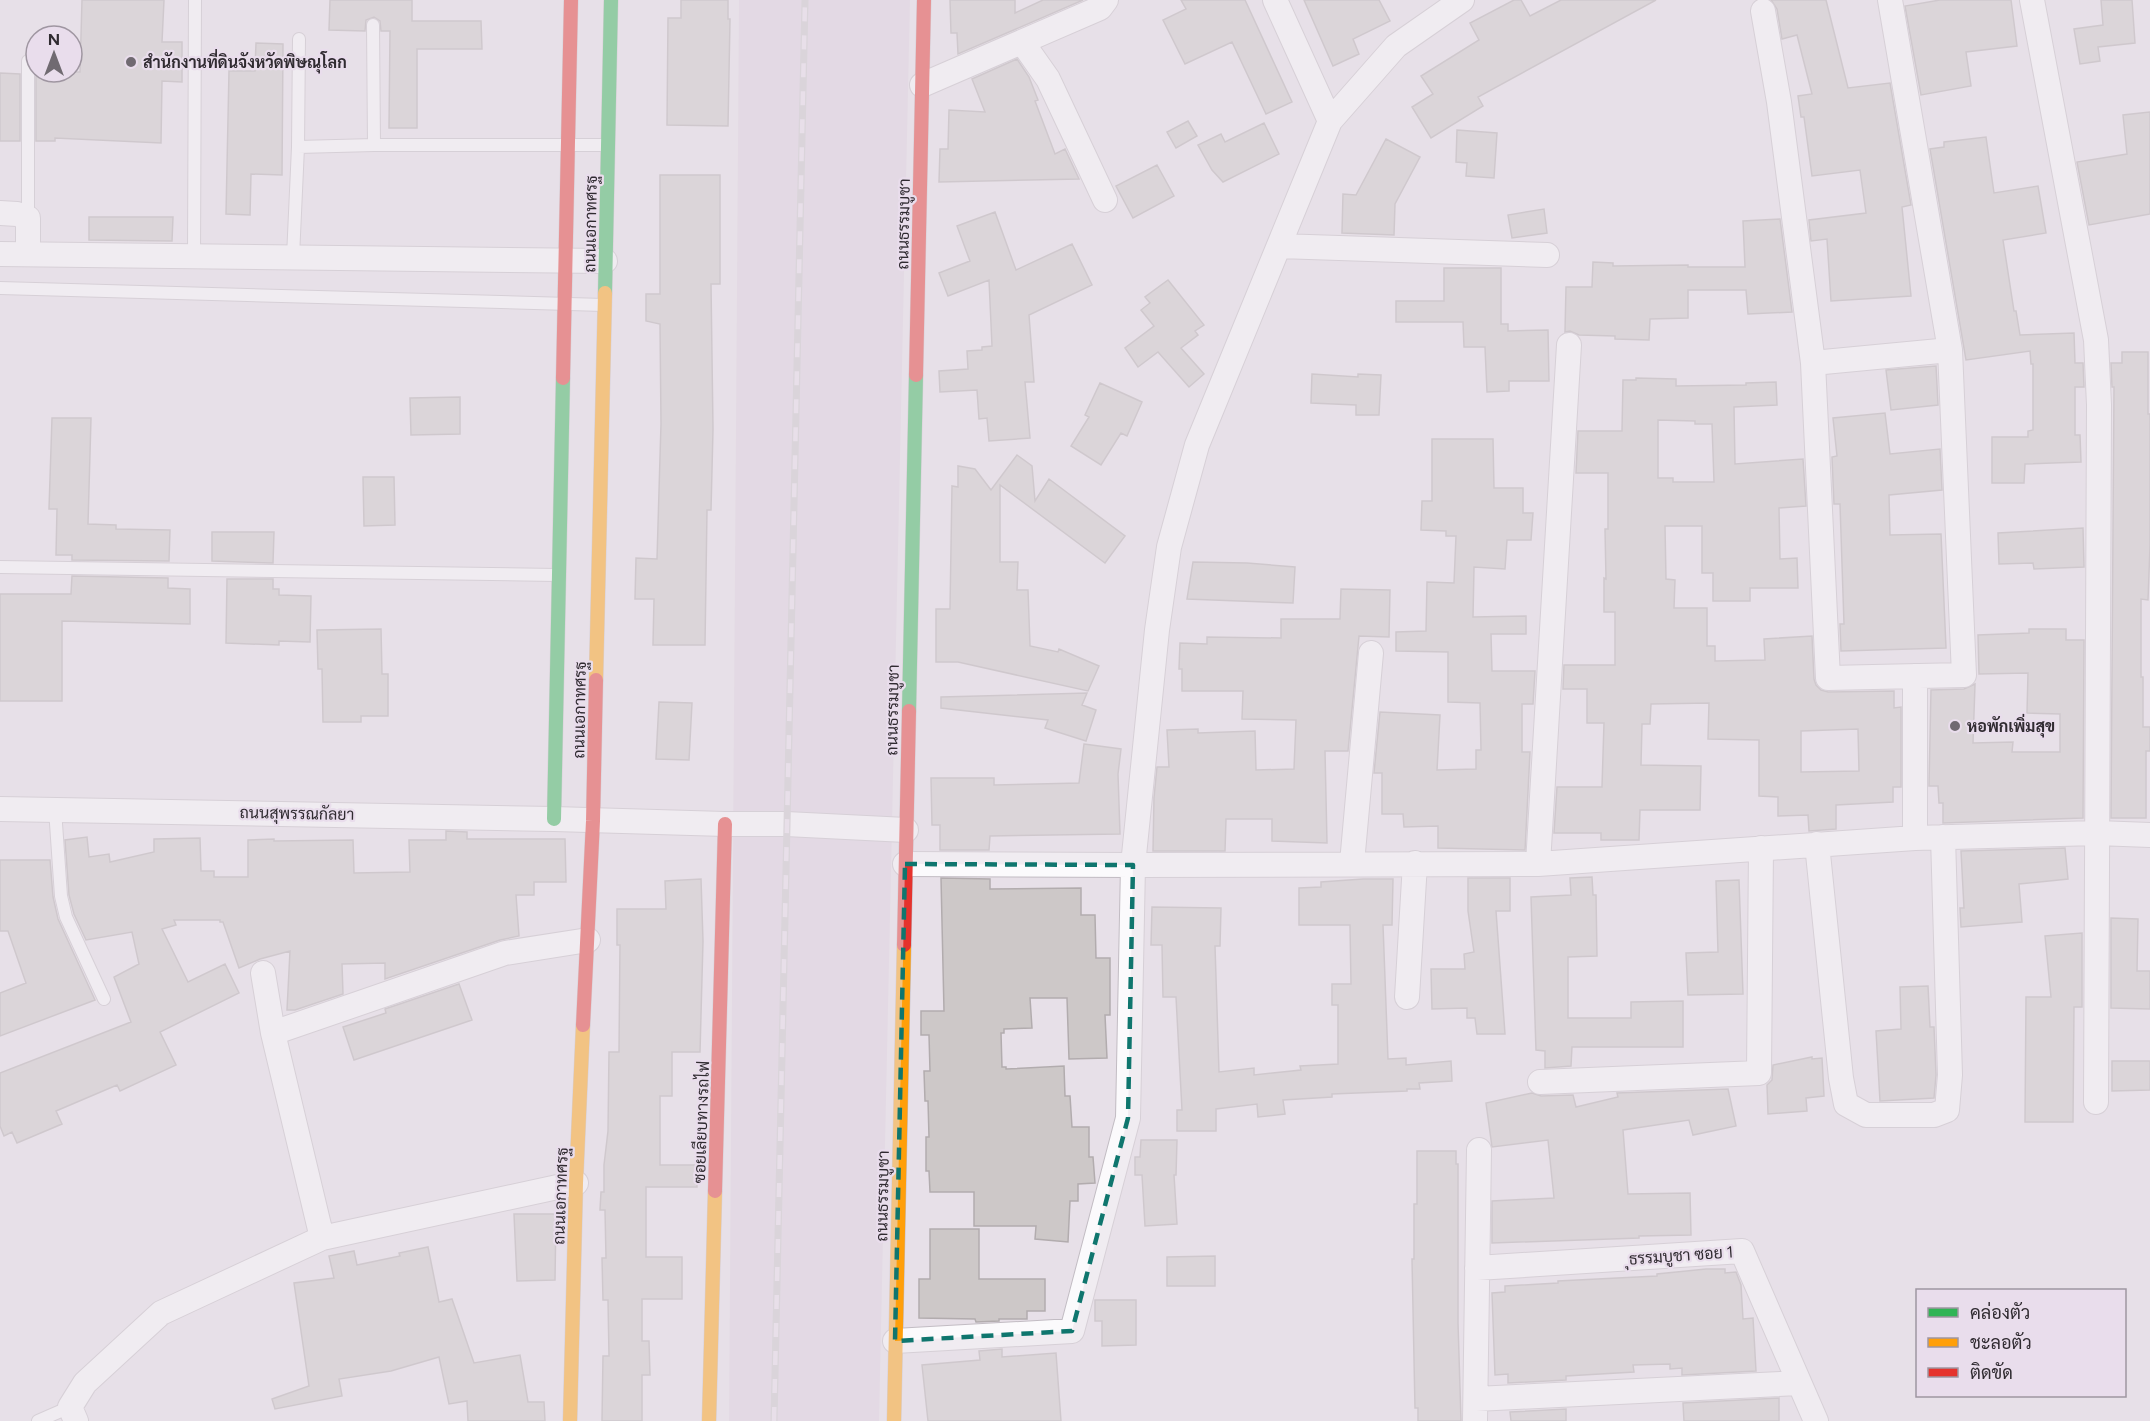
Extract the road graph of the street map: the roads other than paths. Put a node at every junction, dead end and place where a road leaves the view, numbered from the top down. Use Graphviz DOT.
graph roads {
  1 [pos="195,0"];
  2 [pos="571,0"];
  3 [pos="611,0"];
  4 [pos="924,0"];
  5 [pos="1106,0"];
  6 [pos="1275,0"];
  7 [pos="1462,0"];
  8 [pos="1890,0"];
  9 [pos="2032,0"];
  10 [pos="1763,11"];
  11 [pos="372,25"];
  12 [pos="299,39"];
  13 [pos="1022,42"];
  14 [pos="28,84"];
  15 [pos="922,86"];
  16 [pos="1330,121"];
  17 [pos="569,144"];
  18 [pos="374,145"];
  19 [pos="608,145"];
  20 [pos="298,147"];
  21 [pos="1105,200"];
  22 [pos="0,213"];
  23 [pos="28,218"];
  24 [pos="1279,246"];
  25 [pos="0,254"];
  26 [pos="28,254"];
  27 [pos="1546,255"];
  28 [pos="194,256"];
  29 [pos="293,257"];
  30 [pos="565,260"];
  31 [pos="606,261"];
  32 [pos="0,288"];
  33 [pos="565,304"];
  34 [pos="604,305"];
  35 [pos="1569,345"];
  36 [pos="1950,350"];
  37 [pos="1813,363"];
  38 [pos="0,567"];
  39 [pos="558,575"];
  40 [pos="1371,653"];
  41 [pos="1915,676"];
  42 [pos="0,808"];
  43 [pos="55,809"];
  44 [pos="554,819"];
  45 [pos="593,821"];
  46 [pos="725,824"];
  47 [pos="906,830"];
  48 [pos="2097,833"];
  49 [pos="2150,835"];
  50 [pos="1943,837"];
  51 [pos="1915,838"];
  52 [pos="1817,844"];
  53 [pos="1761,848"];
  54 [pos="1352,863"];
  55 [pos="1415,863"];
  56 [pos="905,864"];
  57 [pos="1538,864"];
  58 [pos="1133,865"];
  59 [pos="588,940"];
  60 [pos="263,973"];
  61 [pos="1407,997"];
  62 [pos="104,999"];
  63 [pos="273,1033"];
  64 [pos="1540,1082"];
  65 [pos="2096,1102"];
  66 [pos="1479,1150"];
  67 [pos="576,1184"];
  68 [pos="322,1238"];
  69 [pos="1477,1268"];
  70 [pos="895,1341"];
  71 [pos="1799,1383"];
  72 [pos="1475,1410"];
  73 [pos="73,1414"];
  74 [pos="38,1421"];
  75 [pos="570,1421"];
  76 [pos="709,1421"];
  77 [pos="894,1421"];
  78 [pos="1816,1421"];
  1 -- 28 [label="lane"];
  2 -- 17 [label="main road"];
  3 -- 19 [label="main road, ถนนเอกาทศรฐ"];
  4 -- 15 [label="main road, ถนนธรรมบูชา"];
  5 -- 13 [label="street"];
  6 -- 16 [label="street"];
  7 -- 16 [label="street"];
  8 -- 36 [label="street"];
  9 -- 48 [label="street"];
  10 -- 37 [label="street"];
  11 -- 18 [label="lane"];
  12 -- 20 [label="lane"];
  13 -- 15 [label="street"];
  13 -- 21 [label="street"];
  14 -- 23 [label="lane"];
  15 -- 47 [label="main road, ถนนธรรมบูชา"];
  16 -- 24 [label="street"];
  17 -- 18 [label="lane"];
  17 -- 19 [label="lane"];
  17 -- 30 [label="main road"];
  18 -- 20 [label="lane"];
  19 -- 31 [label="main road, ถนนเอกาทศรฐ"];
  20 -- 29 [label="lane"];
  22 -- 23 [label="street"];
  23 -- 26 [label="street"];
  24 -- 27 [label="street"];
  24 -- 58 [label="street"];
  25 -- 26 [label="street"];
  26 -- 28 [label="street"];
  28 -- 29 [label="street"];
  29 -- 30 [label="street"];
  30 -- 31 [label="street"];
  30 -- 33 [label="main road"];
  31 -- 34 [label="main road, ถนนเอกาทศรฐ"];
  32 -- 33 [label="lane"];
  33 -- 34 [label="lane"];
  33 -- 39 [label="main road"];
  34 -- 45 [label="main road, ถนนเอกาทศรฐ"];
  35 -- 57 [label="street"];
  36 -- 37 [label="street"];
  36 -- 41 [label="street"];
  37 -- 41 [label="street"];
  38 -- 39 [label="lane"];
  39 -- 44 [label="main road"];
  40 -- 54 [label="street"];
  41 -- 51 [label="street"];
  42 -- 43 [label="street, ถนนสุพรรณกัลยา"];
  43 -- 44 [label="street, ถนนสุพรรณกัลยา"];
  43 -- 62 [label="lane"];
  44 -- 45 [label="street, ถนนสุพรรณกัลยา"];
  45 -- 46 [label="street, ถนนสุพรรณกัลยา"];
  45 -- 59 [label="main road, ถนนเอกาทศรฐ"];
  46 -- 47 [label="street, ถนนสุพรรณกัลยา"];
  46 -- 76 [label="main road, ซอยเลียบทางรถไฟ"];
  47 -- 56 [label="main road, ถนนธรรมบูชา"];
  48 -- 49 [label="street"];
  48 -- 50 [label="street"];
  48 -- 65 [label="street"];
  50 -- 51 [label="street"];
  50 -- 52 [label="street"];
  51 -- 52 [label="street"];
  52 -- 53 [label="street"];
  53 -- 57 [label="street"];
  53 -- 64 [label="street"];
  54 -- 55 [label="street"];
  54 -- 58 [label="street"];
  55 -- 57 [label="street"];
  55 -- 61 [label="street"];
  56 -- 58 [label="street"];
  56 -- 70 [label="main road, ถนนธรรมบูชา"];
  58 -- 70 [label="street"];
  59 -- 63 [label="street"];
  59 -- 67 [label="main road, ถนนเอกาทศรฐ"];
  60 -- 63 [label="street"];
  63 -- 68 [label="street"];
  66 -- 69 [label="street"];
  67 -- 68 [label="street"];
  67 -- 75 [label="main road, ถนนเอกาทศรฐ"];
  68 -- 73 [label="street"];
  69 -- 71 [label="street, ุธรรมบูชา ซอย 1"];
  69 -- 72 [label="street"];
  70 -- 77 [label="main road, ถนนธรรมบูชา"];
  71 -- 72 [label="street"];
  71 -- 78 [label="street, ุธรรมบูชา ซอย 1"];
  73 -- 74 [label="lane"];
}
